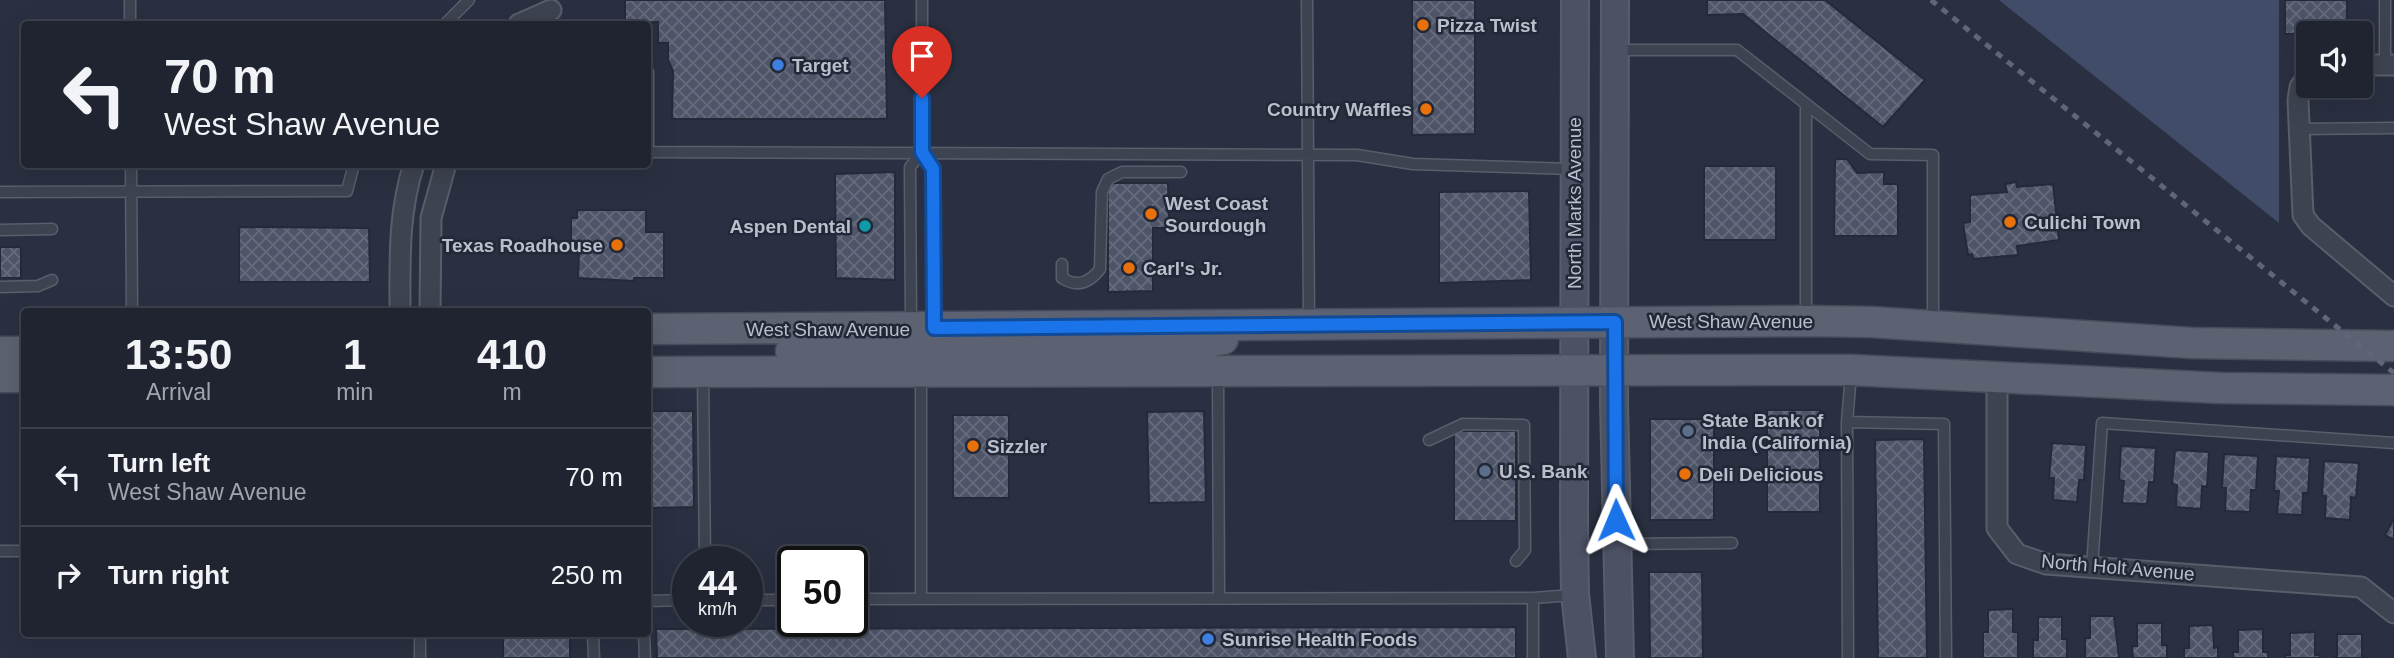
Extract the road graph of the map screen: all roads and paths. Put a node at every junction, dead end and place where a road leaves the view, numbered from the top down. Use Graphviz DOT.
graph roads {
  1 [pos="130,0"];
  2 [pos="469,0"];
  3 [pos="922,0"];
  4 [pos="1307,0"];
  5 [pos="1575,0"];
  6 [pos="1597,0"];
  7 [pos="1615,0"];
  8 [pos="2385,0"];
  9 [pos="552,12"];
  10 [pos="130,21"];
  11 [pos="448,21"];
  12 [pos="527,21"];
  13 [pos="1615,50"];
  14 [pos="2390,65"];
  15 [pos="2300,98"];
  16 [pos="1806,106"];
  17 [pos="2394,128"];
  18 [pos="2299,129"];
  19 [pos="651,150"];
  20 [pos="922,152"];
  21 [pos="1308,154"];
  22 [pos="131,168"];
  23 [pos="353,168"];
  24 [pos="413,168"];
  25 [pos="445,168"];
  26 [pos="1573,169"];
  27 [pos="1181,172"];
  28 [pos="0,192"];
  29 [pos="132,192"];
  30 [pos="52,229"];
  31 [pos="0,230"];
  32 [pos="1062,264"];
  33 [pos="52,280"];
  34 [pos="0,287"];
  35 [pos="2390,294"];
  36 [pos="132,308"];
  37 [pos="400,308"];
  38 [pos="430,308"];
  39 [pos="1573,321"];
  40 [pos="1806,321"];
  41 [pos="1615,322"];
  42 [pos="1309,323"];
  43 [pos="1933,326"];
  44 [pos="922,328"];
  45 [pos="651,329"];
  46 [pos="0,331"];
  47 [pos="21,331"];
  48 [pos="2394,346"];
  49 [pos="0,352"];
  50 [pos="21,352"];
  51 [pos="1573,370"];
  52 [pos="1615,370"];
  53 [pos="1851,370"];
  54 [pos="651,372"];
  55 [pos="704,372"];
  56 [pos="921,372"];
  57 [pos="1218,372"];
  58 [pos="1997,376"];
  59 [pos="0,377"];
  60 [pos="21,377"];
  61 [pos="2394,390"];
  62 [pos="1847,422"];
  63 [pos="1429,440"];
  64 [pos="2394,443"];
  65 [pos="1732,543"];
  66 [pos="1617,544"];
  67 [pos="705,546"];
  68 [pos="0,551"];
  69 [pos="21,551"];
  70 [pos="1516,561"];
  71 [pos="2092,567"];
  72 [pos="1575,594"];
  73 [pos="1219,598"];
  74 [pos="1533,598"];
  75 [pos="921,599"];
  76 [pos="672,600"];
  77 [pos="868,600"];
  78 [pos="651,601"];
  79 [pos="2394,613"];
  80 [pos="420,637"];
  81 [pos="593,637"];
  82 [pos="644,637"];
  83 [pos="420,658"];
  84 [pos="594,658"];
  85 [pos="645,658"];
  86 [pos="1533,658"];
  87 [pos="1582,658"];
  88 [pos="1620,658"];
  89 [pos="1848,658"];
  90 [pos="1946,658"];
  1 -- 10 [label="lane"];
  2 -- 11 [label="lane"];
  3 -- 20 [label="lane"];
  4 -- 21 [label="lane"];
  5 -- 26 [label="main road, North Marks Avenue"];
  6 -- 13 [label="main road"];
  7 -- 13 [label="main road"];
  8 -- 14 [label="lane"];
  9 -- 12 [label="street"];
  13 -- 16 [label="lane"];
  13 -- 41 [label="main road"];
  15 -- 18 [label="street"];
  16 -- 40 [label="lane"];
  16 -- 43 [label="lane"];
  17 -- 18 [label="lane"];
  18 -- 35 [label="street"];
  19 -- 20 [label="lane"];
  20 -- 21 [label="lane"];
  20 -- 44 [label="lane"];
  20 -- 44 [label="lane"];
  21 -- 26 [label="lane"];
  21 -- 42 [label="lane"];
  22 -- 29 [label="lane"];
  23 -- 29 [label="lane"];
  24 -- 37 [label="street"];
  25 -- 38 [label="street"];
  26 -- 39 [label="main road, North Marks Avenue"];
  27 -- 32 [label="lane"];
  28 -- 29 [label="lane"];
  29 -- 36 [label="lane"];
  30 -- 31 [label="lane"];
  33 -- 34 [label="lane"];
  39 -- 41 [label="main road, West Shaw Avenue"];
  39 -- 42 [label="main road, West Shaw Avenue"];
  39 -- 51 [label="main road, North Marks Avenue"];
  40 -- 41 [label="main road, West Shaw Avenue"];
  40 -- 43 [label="main road, West Shaw Avenue"];
  41 -- 52 [label="main road"];
  42 -- 44 [label="main road, West Shaw Avenue"];
  42 -- 56 [label="main road"];
  43 -- 48 [label="main road, West Shaw Avenue"];
  44 -- 45 [label="main road, West Shaw Avenue"];
  44 -- 55 [label="main road"];
  46 -- 47 [label="main road"];
  49 -- 50 [label="main road"];
  51 -- 52 [label="main road"];
  51 -- 57 [label="main road"];
  51 -- 72 [label="main road, North Marks Avenue"];
  52 -- 53 [label="main road"];
  52 -- 66 [label="main road"];
  53 -- 58 [label="main road"];
  53 -- 62 [label="lane"];
  54 -- 55 [label="main road"];
  55 -- 56 [label="main road"];
  55 -- 67 [label="lane"];
  56 -- 57 [label="main road"];
  56 -- 75 [label="lane"];
  57 -- 73 [label="lane"];
  58 -- 61 [label="main road"];
  58 -- 71 [label="street, North Holt Avenue"];
  59 -- 60 [label="main road"];
  62 -- 89 [label="lane"];
  62 -- 90 [label="lane"];
  63 -- 70 [label="lane"];
  64 -- 71 [label="lane"];
  65 -- 66 [label="lane"];
  66 -- 88 [label="main road"];
  68 -- 69 [label="lane"];
  71 -- 79 [label="street, North Holt Avenue"];
  72 -- 74 [label="lane"];
  72 -- 87 [label="main road, North Marks Avenue"];
  73 -- 74 [label="lane"];
  73 -- 75 [label="lane"];
  74 -- 86 [label="lane"];
  75 -- 77 [label="lane"];
  76 -- 78 [label="lane"];
  80 -- 83 [label="lane"];
  81 -- 84 [label="lane"];
  82 -- 85 [label="lane"];
}
